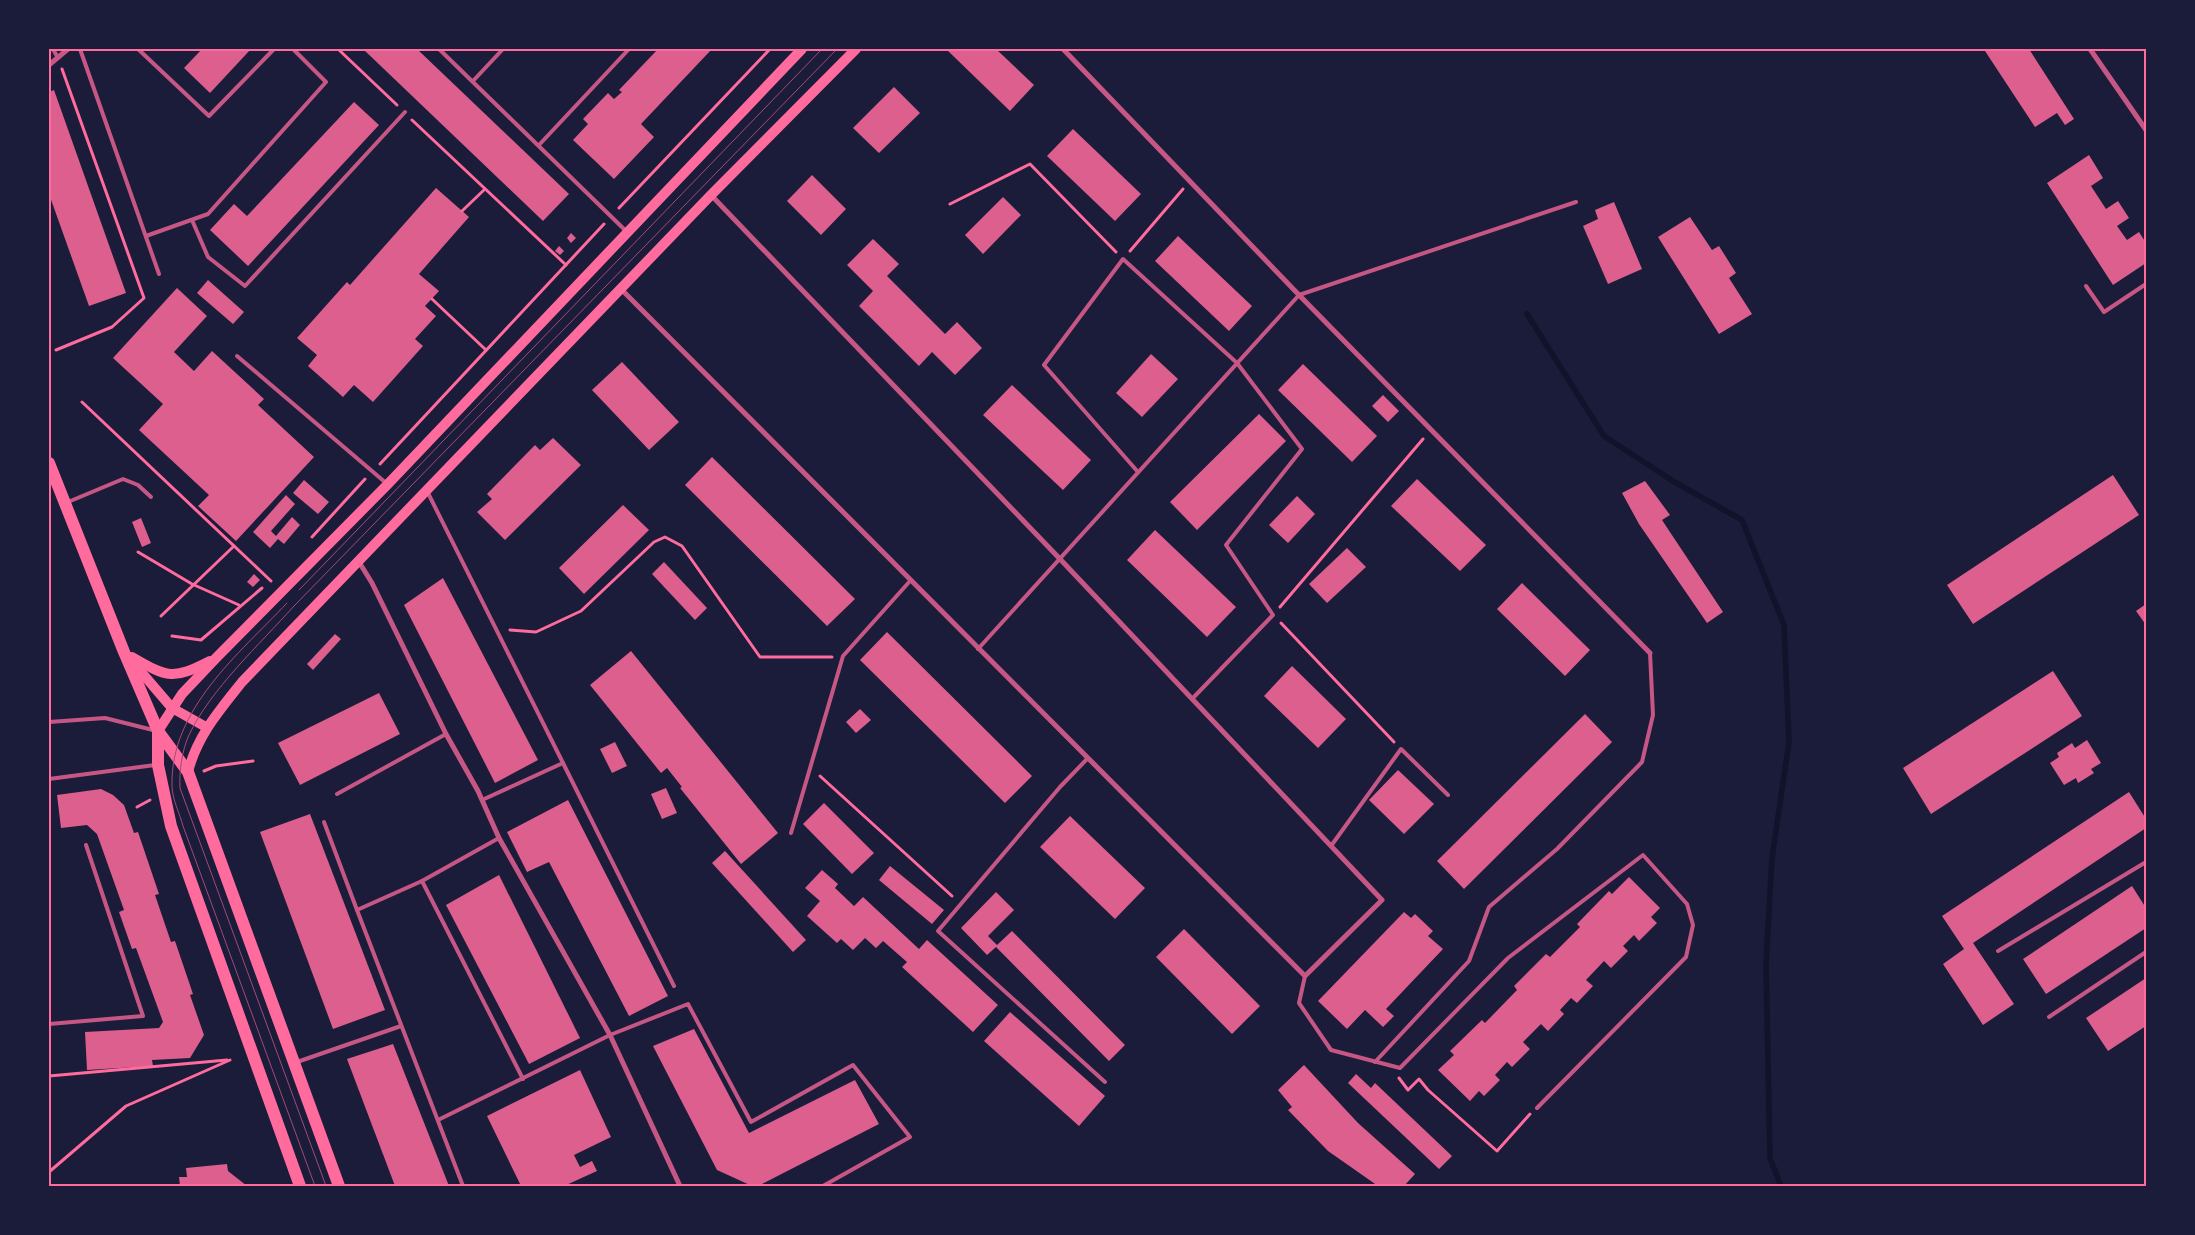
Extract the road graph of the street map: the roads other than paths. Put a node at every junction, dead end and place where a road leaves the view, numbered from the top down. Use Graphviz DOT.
graph roads {
  1 [pos="53,49"];
  2 [pos="68,49"];
  3 [pos="80,49"];
  4 [pos="138,49"];
  5 [pos="274,49"];
  6 [pos="292,49"];
  7 [pos="439,49"];
  8 [pos="503,49"];
  9 [pos="629,49"];
  10 [pos="802,49"];
  11 [pos="856,49"];
  12 [pos="1063,49"];
  13 [pos="2090,49"];
  14 [pos="58,58"];
  15 [pos="49,65"];
  16 [pos="473,81"];
  17 [pos="405,112"];
  18 [pos="2146,130"];
  19 [pos="539,146"];
  20 [pos="711,195"];
  21 [pos="1576,202"];
  22 [pos="192,220"];
  23 [pos="628,232"];
  24 [pos="146,236"];
  25 [pos="159,274"];
  26 [pos="2146,284"];
  27 [pos="2086,286"];
  28 [pos="621,289"];
  29 [pos="1299,295"];
  30 [pos="237,356"];
  31 [pos="1237,363"];
  32 [pos="49,463"];
  33 [pos="1138,472"];
  34 [pos="388,484"];
  35 [pos="426,489"];
  36 [pos="151,497"];
  37 [pos="63,504"];
  38 [pos="1060,558"];
  39 [pos="359,562"];
  40 [pos="910,581"];
  41 [pos="978,649"];
  42 [pos="124,652"];
  43 [pos="1650,653"];
  44 [pos="218,657"];
  45 [pos="1192,699"];
  46 [pos="172,708"];
  47 [pos="49,722"];
  48 [pos="206,727"];
  49 [pos="158,731"];
  50 [pos="446,734"];
  51 [pos="1087,759"];
  52 [pos="563,763"];
  53 [pos="158,765"];
  54 [pos="188,772"];
  55 [pos="49,779"];
  56 [pos="338,794"];
  57 [pos="1448,795"];
  58 [pos="482,800"];
  59 [pos="324,822"];
  60 [pos="791,833"];
  61 [pos="500,838"];
  62 [pos="86,845"];
  63 [pos="1331,846"];
  64 [pos="2146,862"];
  65 [pos="422,881"];
  66 [pos="358,910"];
  67 [pos="1998,951"];
  68 [pos="2146,952"];
  69 [pos="1305,976"];
  70 [pos="674,986"];
  71 [pos="2049,1017"];
  72 [pos="49,1024"];
  73 [pos="401,1026"];
  74 [pos="610,1035"];
  75 [pos="1375,1062"];
  76 [pos="293,1064"];
  77 [pos="523,1080"];
  78 [pos="1105,1082"];
  79 [pos="1537,1108"];
  80 [pos="438,1120"];
  81 [pos="300,1186"];
  82 [pos="339,1186"];
  83 [pos="464,1186"];
  84 [pos="680,1186"];
  85 [pos="823,1186"];
  1 -- 14 [label="lane"];
  2 -- 14 [label="street"];
  3 -- 24 [label="lane"];
  4 -- 5 [label="lane"];
  6 -- 22 [label="lane"];
  7 -- 16 [label="lane"];
  8 -- 16 [label="lane"];
  9 -- 19 [label="lane"];
  10 -- 23 [label="main road"];
  11 -- 20 [label="main road"];
  12 -- 29 [label="street"];
  13 -- 18 [label="street"];
  14 -- 15 [label="street"];
  16 -- 19 [label="lane"];
  17 -- 22 [label="lane"];
  19 -- 23 [label="lane"];
  20 -- 28 [label="main road"];
  20 -- 38 [label="street"];
  21 -- 29 [label="lane"];
  22 -- 24 [label="lane"];
  23 -- 34 [label="main road"];
  24 -- 25 [label="lane"];
  26 -- 27 [label="lane"];
  28 -- 35 [label="main road"];
  28 -- 40 [label="street"];
  29 -- 31 [label="lane"];
  29 -- 43 [label="street"];
  30 -- 34 [label="lane"];
  31 -- 33 [label="lane"];
  31 -- 33 [label="lane"];
  31 -- 45 [label="lane"];
  32 -- 37 [label="main road"];
  33 -- 38 [label="lane"];
  34 -- 44 [label="main road"];
  35 -- 39 [label="main road"];
  35 -- 52 [label="lane"];
  36 -- 37 [label="lane"];
  37 -- 42 [label="main road"];
  38 -- 41 [label="lane"];
  38 -- 45 [label="street"];
  39 -- 48 [label="main road"];
  39 -- 50 [label="street"];
  40 -- 41 [label="street"];
  40 -- 60 [label="lane"];
  41 -- 51 [label="street"];
  42 -- 44 [label="main road"];
  42 -- 46 [label="main road"];
  42 -- 49 [label="main road"];
  43 -- 75 [label="lane"];
  44 -- 46 [label="main road"];
  45 -- 63 [label="street"];
  46 -- 48 [label="main road"];
  46 -- 49 [label="main road"];
  47 -- 49 [label="lane"];
  48 -- 54 [label="main road"];
  49 -- 53 [label="main road"];
  49 -- 54 [label="main road"];
  50 -- 56 [label="lane"];
  50 -- 58 [label="street"];
  51 -- 69 [label="street"];
  51 -- 78 [label="lane"];
  52 -- 58 [label="lane"];
  52 -- 70 [label="lane"];
  53 -- 55 [label="lane"];
  53 -- 81 [label="main road"];
  54 -- 76 [label="main road"];
  57 -- 63 [label="lane"];
  58 -- 61 [label="street"];
  59 -- 66 [label="lane"];
  61 -- 65 [label="lane"];
  61 -- 74 [label="street"];
  62 -- 72 [label="lane"];
  63 -- 69 [label="street"];
  64 -- 67 [label="lane"];
  65 -- 66 [label="lane"];
  65 -- 77 [label="lane"];
  66 -- 73 [label="lane"];
  68 -- 71 [label="lane"];
  69 -- 75 [label="lane"];
  73 -- 76 [label="lane"];
  73 -- 80 [label="lane"];
  74 -- 77 [label="lane"];
  74 -- 84 [label="street"];
  74 -- 85 [label="lane"];
  75 -- 79 [label="lane"];
  76 -- 82 [label="main road"];
  77 -- 80 [label="lane"];
  80 -- 83 [label="lane"];
}
